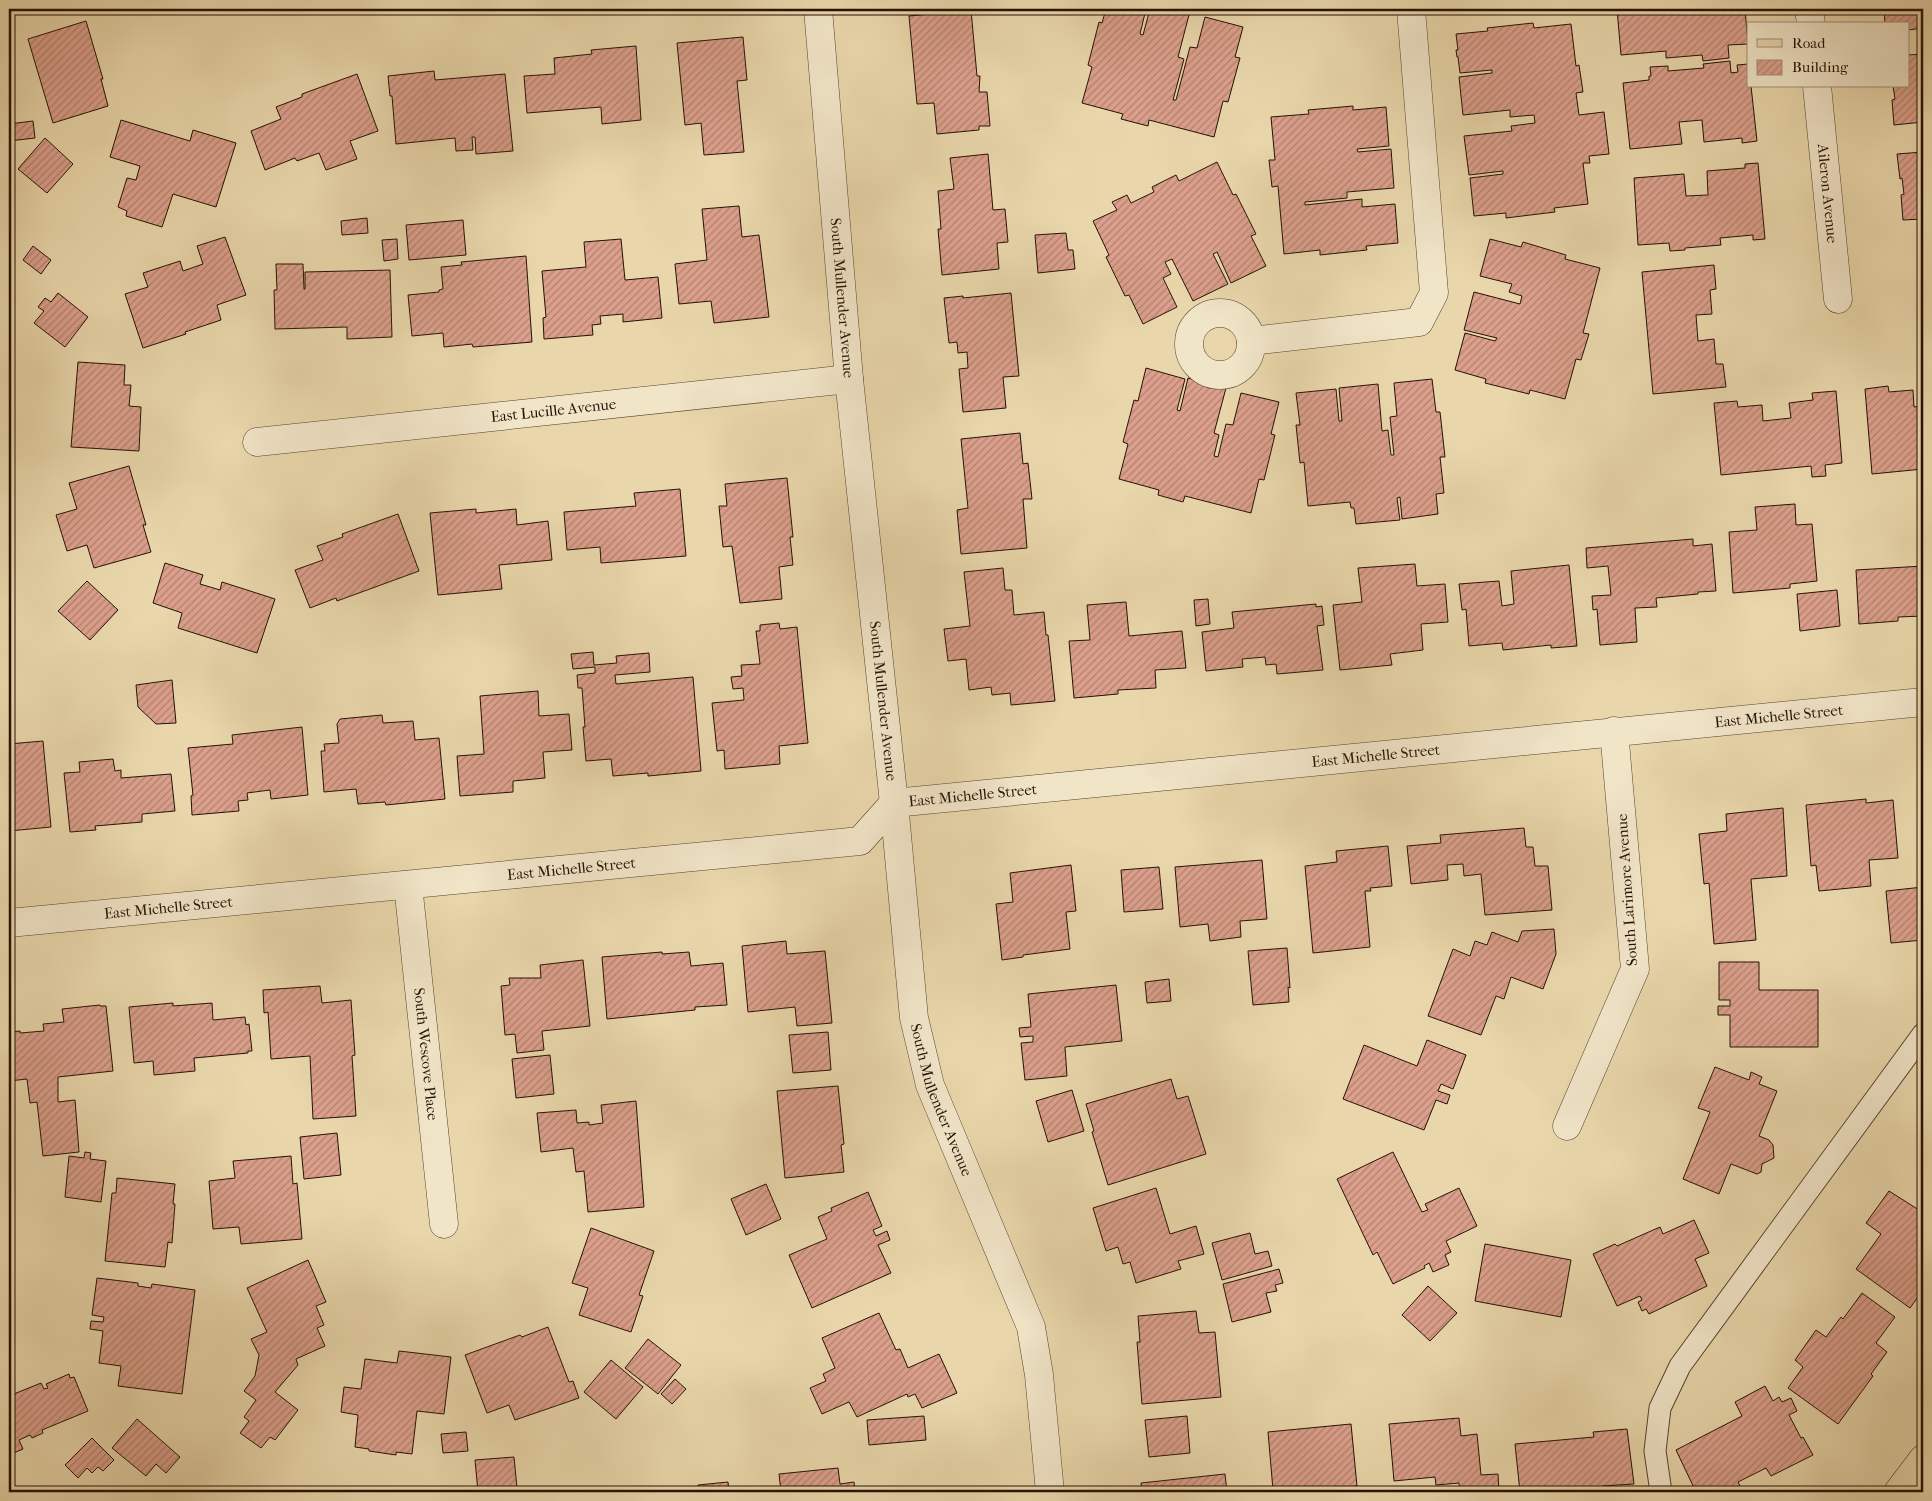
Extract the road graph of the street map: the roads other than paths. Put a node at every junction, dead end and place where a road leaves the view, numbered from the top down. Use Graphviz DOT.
graph roads {
  1 [pos="818,9"];
  2 [pos="1411,9"];
  3 [pos="1809,9"];
  4 [pos="1811,22"];
  5 [pos="1817,88"];
  6 [pos="1838,299"];
  7 [pos="1251,340"];
  8 [pos="849,379"];
  9 [pos="257,442"];
  10 [pos="1923,702"];
  11 [pos="1614,731"];
  12 [pos="894,803"];
  13 [pos="408,884"];
  14 [pos="9,923"];
  15 [pos="1923,1034"];
  16 [pos="1568,1126"];
  17 [pos="444,1224"];
  18 [pos="1923,1459"];
  19 [pos="1050,1492"];
  20 [pos="1661,1492"];
  21 [pos="1898,1492"];
  1 -- 8 [label="street, South Mullender Avenue"];
  2 -- 7 [label="street"];
  3 -- 4 [label="street"];
  5 -- 6 [label="street, Aileron Avenue"];
  8 -- 9 [label="street, East Lucille Avenue"];
  8 -- 12 [label="street, South Mullender Avenue"];
  10 -- 11 [label="street, East Michelle Street"];
  11 -- 12 [label="street, East Michelle Street"];
  11 -- 16 [label="street, South Larimore Avenue"];
  12 -- 13 [label="street, East Michelle Street"];
  12 -- 19 [label="street, South Mullender Avenue"];
  13 -- 14 [label="street, East Michelle Street"];
  13 -- 17 [label="street, South Wescove Place"];
  15 -- 20 [label="lane"];
  18 -- 21 [label="main road"];
}
